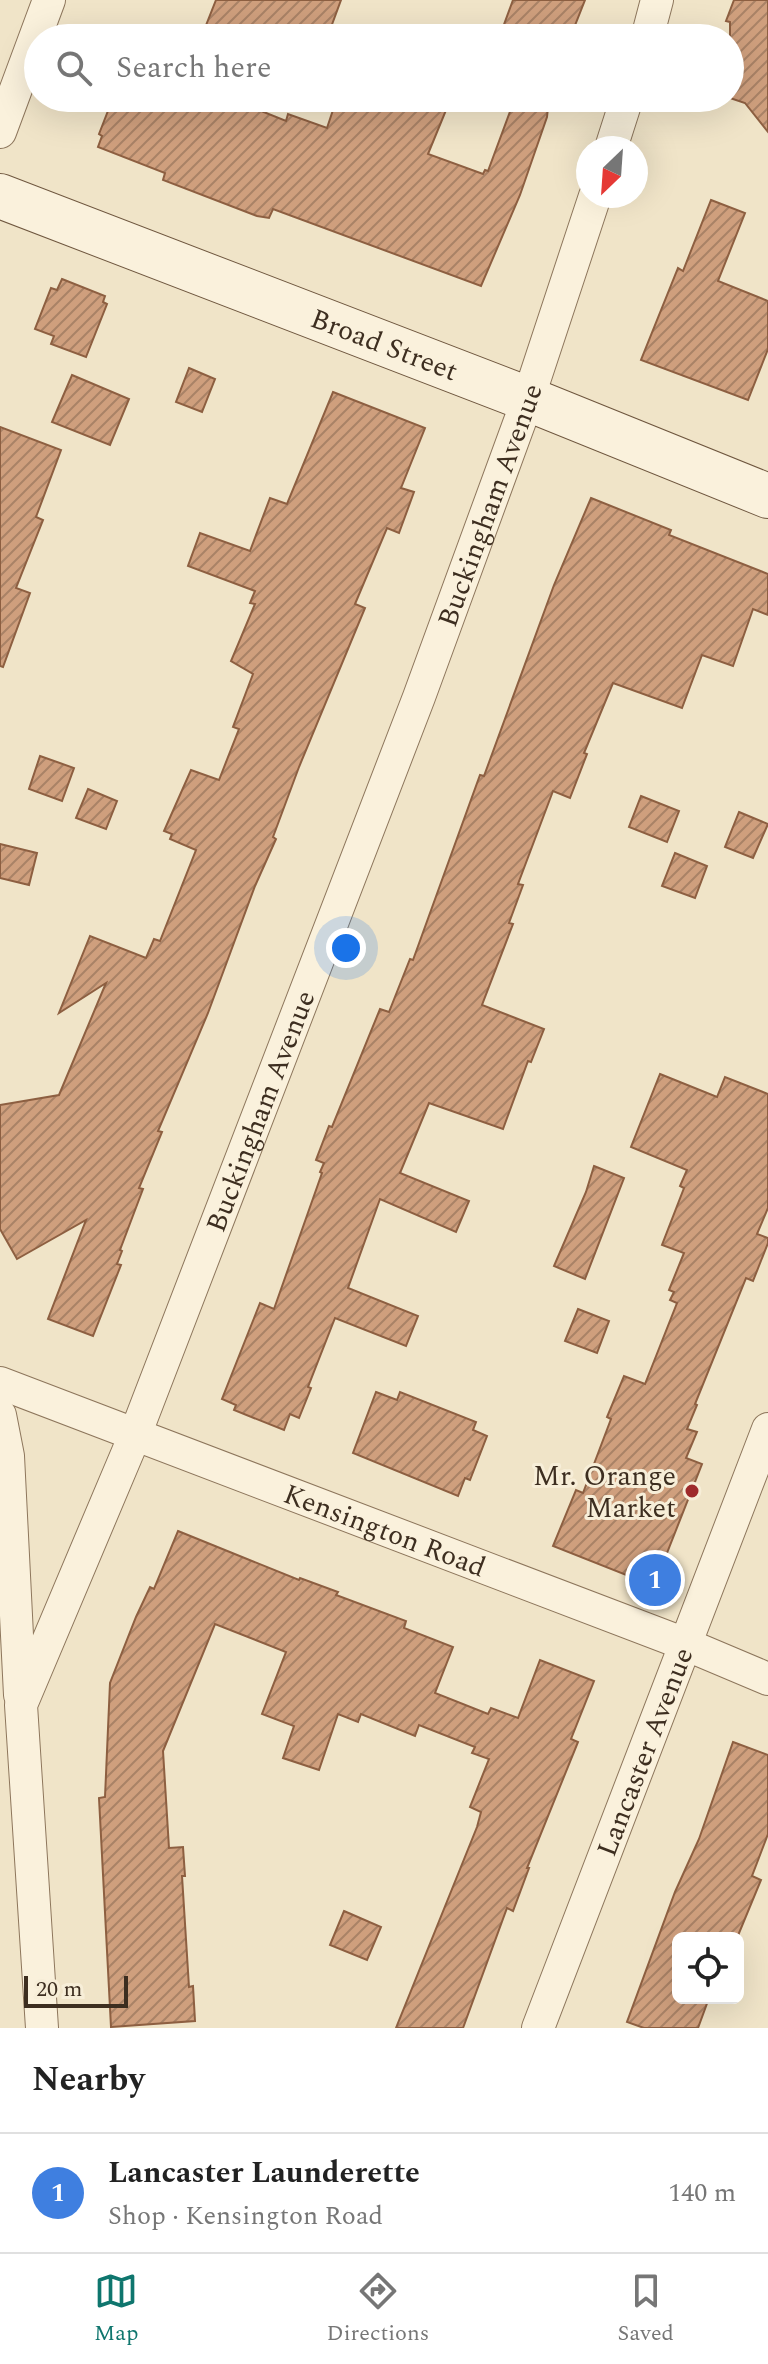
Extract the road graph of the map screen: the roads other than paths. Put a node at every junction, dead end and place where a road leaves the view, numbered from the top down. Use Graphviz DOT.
graph roads {
  1 [pos="49,0"];
  2 [pos="657,0"];
  3 [pos="40,24"];
  4 [pos="651,24"];
  5 [pos="24,67"];
  6 [pos="623,112"];
  7 [pos="0,132"];
  8 [pos="615,136"];
  9 [pos="0,196"];
  10 [pos="591,208"];
  11 [pos="528,399"];
  12 [pos="768,496"];
  13 [pos="0,1383"];
  14 [pos="0,1415"];
  15 [pos="768,1429"];
  16 [pos="135,1435"];
  17 [pos="685,1644"];
  18 [pos="768,1679"];
  19 [pos="21,1705"];
  20 [pos="42,2028"];
  21 [pos="538,2028"];
  1 -- 3 [label="street"];
  2 -- 4 [label="street"];
  5 -- 7 [label="street"];
  6 -- 8 [label="street"];
  9 -- 11 [label="street, Broad Street"];
  10 -- 11 [label="street, Buckingham Avenue"];
  11 -- 12 [label="street, Broad Street"];
  11 -- 16 [label="street, Buckingham Avenue"];
  13 -- 16 [label="street, Kensington Road"];
  14 -- 19 [label="street, Buckingham Avenue"];
  15 -- 17 [label="street, Lancaster Avenue"];
  16 -- 17 [label="street, Kensington Road"];
  16 -- 19 [label="street, Buckingham Avenue"];
  17 -- 18 [label="street, Kensington Road"];
  17 -- 21 [label="street, Lancaster Avenue"];
  19 -- 20 [label="street, Buckingham Avenue"];
}
